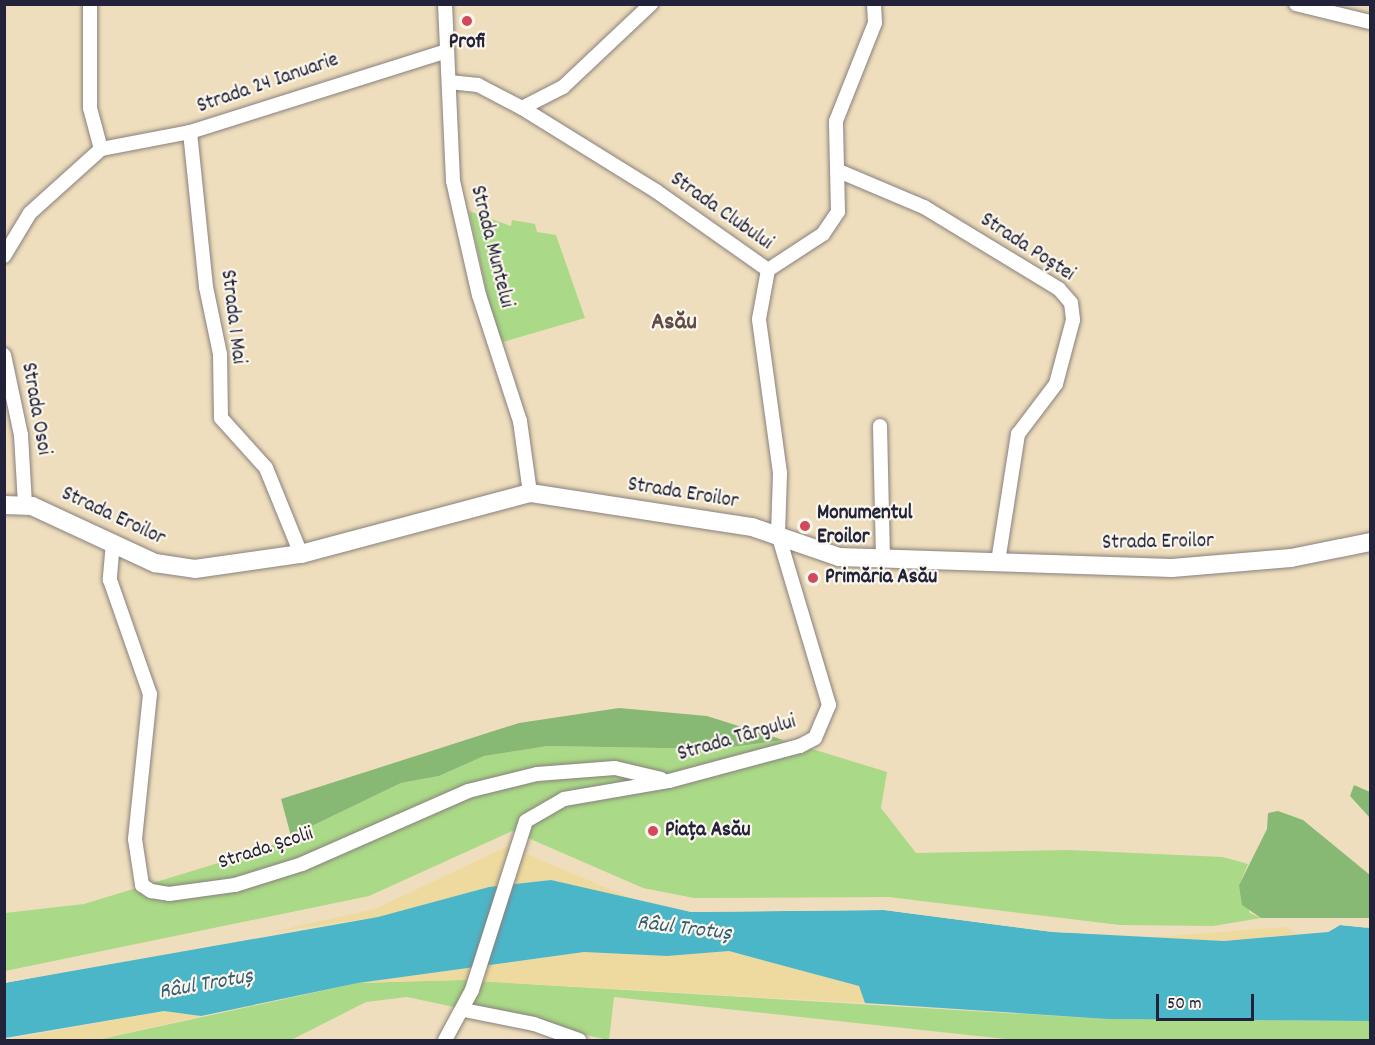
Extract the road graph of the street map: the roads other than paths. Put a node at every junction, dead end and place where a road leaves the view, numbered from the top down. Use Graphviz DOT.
graph roads {
  1 [pos="90,4"];
  2 [pos="445,4"];
  3 [pos="651,4"];
  4 [pos="874,4"];
  5 [pos="1296,4"];
  6 [pos="1371,22"];
  7 [pos="447,51"];
  8 [pos="449,82"];
  9 [pos="522,108"];
  10 [pos="190,132"];
  11 [pos="101,149"];
  12 [pos="841,172"];
  13 [pos="4,256"];
  14 [pos="768,270"];
  15 [pos="4,356"];
  16 [pos="880,426"];
  17 [pos="530,494"];
  18 [pos="4,505"];
  19 [pos="25,505"];
  20 [pos="778,534"];
  21 [pos="113,542"];
  22 [pos="1371,542"];
  23 [pos="301,554"];
  24 [pos="883,559"];
  25 [pos="998,561"];
  26 [pos="669,780"];
  27 [pos="464,1010"];
  28 [pos="445,1041"];
  29 [pos="579,1041"];
  1 -- 11 [label="street"];
  2 -- 7 [label="street, Strada Muntelui"];
  3 -- 9 [label="street"];
  4 -- 12 [label="street"];
  5 -- 6 [label="street"];
  7 -- 8 [label="street, Strada Muntelui"];
  7 -- 10 [label="street, Strada 24 Ianuarie"];
  8 -- 9 [label="street, Strada Clubului"];
  8 -- 17 [label="street, Strada Muntelui"];
  9 -- 14 [label="street, Strada Clubului"];
  10 -- 11 [label="street, Strada 24 Ianuarie"];
  10 -- 23 [label="street, Strada 1 Mai"];
  11 -- 13 [label="street"];
  12 -- 14 [label="street"];
  12 -- 25 [label="street, Strada Poștei"];
  14 -- 20 [label="street, Strada Clubului"];
  15 -- 19 [label="street, Strada Osoi"];
  16 -- 24 [label="street"];
  17 -- 20 [label="main road, Strada Eroilor"];
  17 -- 23 [label="main road, Strada Eroilor"];
  18 -- 19 [label="main road, Strada Eroilor"];
  19 -- 21 [label="main road, Strada Eroilor"];
  20 -- 24 [label="main road, Strada Eroilor"];
  20 -- 26 [label="street, Strada Târgului"];
  21 -- 23 [label="main road, Strada Eroilor"];
  21 -- 26 [label="street, Strada Școlii"];
  22 -- 25 [label="main road, Strada Eroilor"];
  24 -- 25 [label="main road, Strada Eroilor"];
  26 -- 27 [label="street, Strada Târgului"];
  27 -- 28 [label="street, Strada Târgului"];
  27 -- 29 [label="street"];
}
